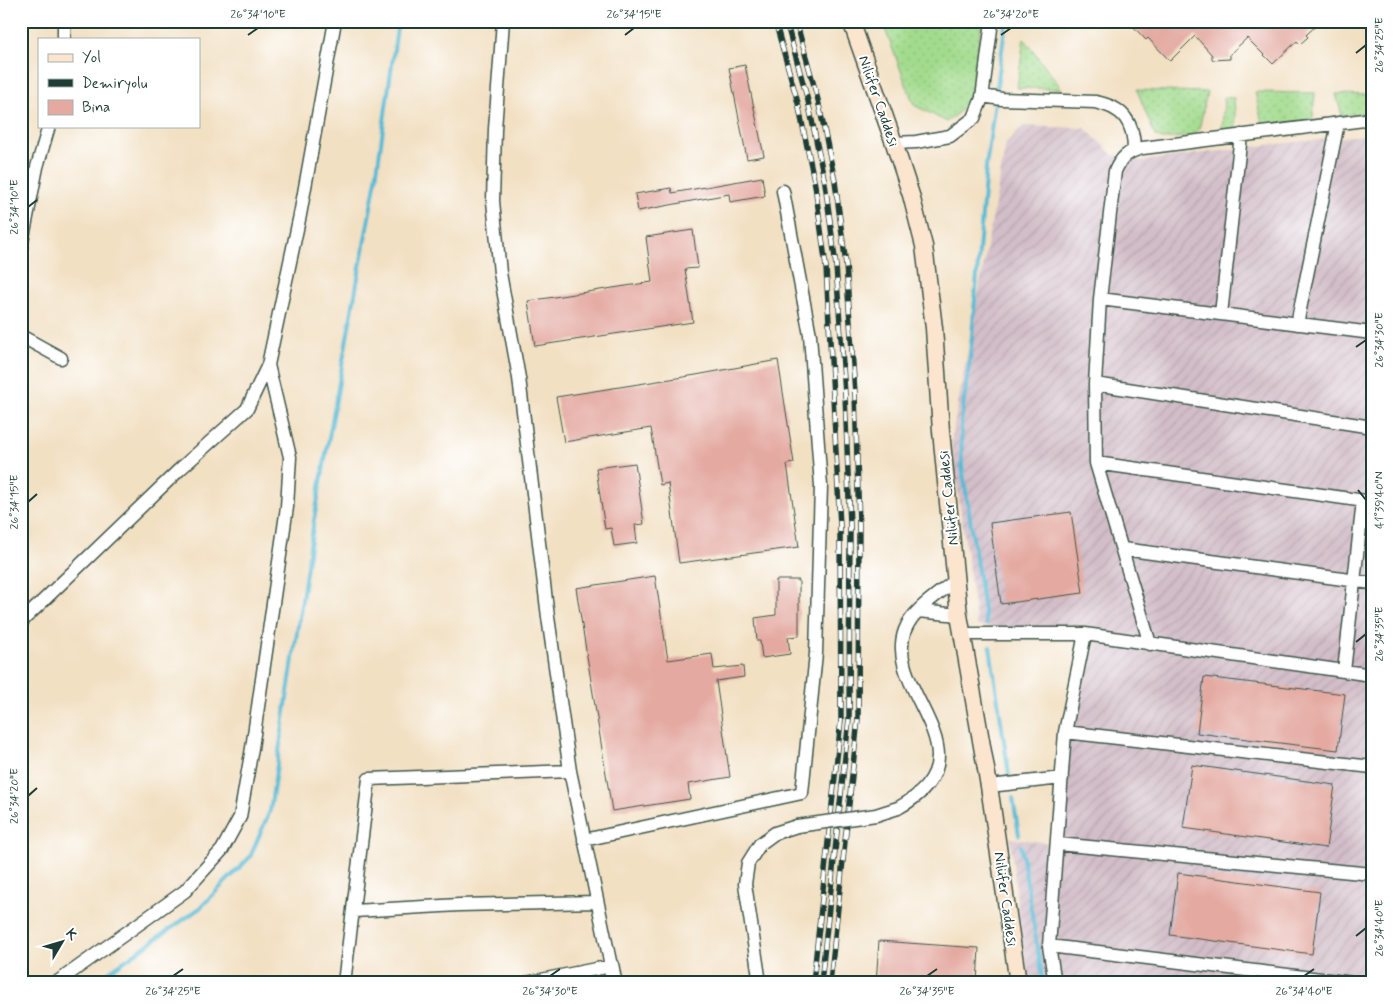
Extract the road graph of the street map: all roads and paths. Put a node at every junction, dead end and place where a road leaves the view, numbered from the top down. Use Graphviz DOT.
graph roads {
  1 [pos="64,21"];
  2 [pos="335,21"];
  3 [pos="503,21"];
  4 [pos="851,21"];
  5 [pos="992,21"];
  6 [pos="64,38"];
  7 [pos="982,96"];
  8 [pos="1372,120"];
  9 [pos="1338,123"];
  10 [pos="48,128"];
  11 [pos="1241,135"];
  12 [pos="894,143"];
  13 [pos="1134,150"];
  14 [pos="784,191"];
  15 [pos="21,247"];
  16 [pos="1100,299"];
  17 [pos="1221,314"];
  18 [pos="1298,324"];
  19 [pos="1372,332"];
  20 [pos="21,336"];
  21 [pos="61,358"];
  22 [pos="268,365"];
  23 [pos="1095,384"];
  24 [pos="1372,426"];
  25 [pos="1096,463"];
  26 [pos="1367,502"];
  27 [pos="1123,549"];
  28 [pos="956,580"];
  29 [pos="1354,580"];
  30 [pos="1372,583"];
  31 [pos="918,611"];
  32 [pos="960,615"];
  33 [pos="21,622"];
  34 [pos="963,634"];
  35 [pos="1085,634"];
  36 [pos="1150,644"];
  37 [pos="1344,671"];
  38 [pos="1372,675"];
  39 [pos="1065,732"];
  40 [pos="1372,768"];
  41 [pos="570,771"];
  42 [pos="1062,778"];
  43 [pos="989,786"];
  44 [pos="584,840"];
  45 [pos="1058,844"];
  46 [pos="1372,874"];
  47 [pos="597,902"];
  48 [pos="354,911"];
  49 [pos="1050,946"];
  50 [pos="611,966"];
  51 [pos="56,983"];
  52 [pos="344,983"];
  53 [pos="526,983"];
  54 [pos="614,983"];
  55 [pos="760,983"];
  56 [pos="1018,983"];
  57 [pos="1055,983"];
  58 [pos="1353,983"];
  1 -- 6 [label="street"];
  2 -- 22 [label="street"];
  3 -- 41 [label="street"];
  4 -- 12 [label="main road, Nilüfer Caddesi"];
  5 -- 7 [label="street"];
  7 -- 12 [label="street"];
  7 -- 13 [label="street"];
  8 -- 9 [label="street"];
  9 -- 11 [label="street"];
  9 -- 18 [label="street"];
  10 -- 15 [label="street"];
  11 -- 13 [label="street"];
  11 -- 17 [label="street"];
  12 -- 28 [label="main road, Nilüfer Caddesi"];
  13 -- 16 [label="street"];
  14 -- 44 [label="street"];
  16 -- 17 [label="street"];
  16 -- 23 [label="street"];
  17 -- 18 [label="street"];
  18 -- 19 [label="street"];
  20 -- 21 [label="street"];
  22 -- 33 [label="street"];
  22 -- 51 [label="street"];
  23 -- 24 [label="street"];
  23 -- 25 [label="street"];
  25 -- 26 [label="street"];
  25 -- 27 [label="street"];
  26 -- 29 [label="street"];
  27 -- 29 [label="street"];
  27 -- 36 [label="street"];
  28 -- 31 [label="street"];
  28 -- 32 [label="main road, Nilüfer Caddesi"];
  29 -- 30 [label="street"];
  29 -- 37 [label="street"];
  31 -- 32 [label="street"];
  31 -- 55 [label="street, bridge"];
  32 -- 34 [label="main road, Nilüfer Caddesi"];
  34 -- 35 [label="street"];
  34 -- 43 [label="main road, Nilüfer Caddesi"];
  35 -- 36 [label="street"];
  35 -- 39 [label="street"];
  36 -- 37 [label="street"];
  37 -- 38 [label="street"];
  39 -- 40 [label="street"];
  39 -- 42 [label="street"];
  41 -- 44 [label="street"];
  41 -- 48 [label="street"];
  42 -- 43 [label="street"];
  42 -- 45 [label="street"];
  43 -- 56 [label="main road, Nilüfer Caddesi"];
  44 -- 47 [label="street"];
  45 -- 46 [label="street"];
  45 -- 49 [label="street"];
  47 -- 48 [label="street"];
  47 -- 50 [label="street"];
  48 -- 52 [label="street"];
  49 -- 57 [label="street"];
  49 -- 58 [label="street"];
  50 -- 53 [label="street"];
  50 -- 54 [label="street"];
}
